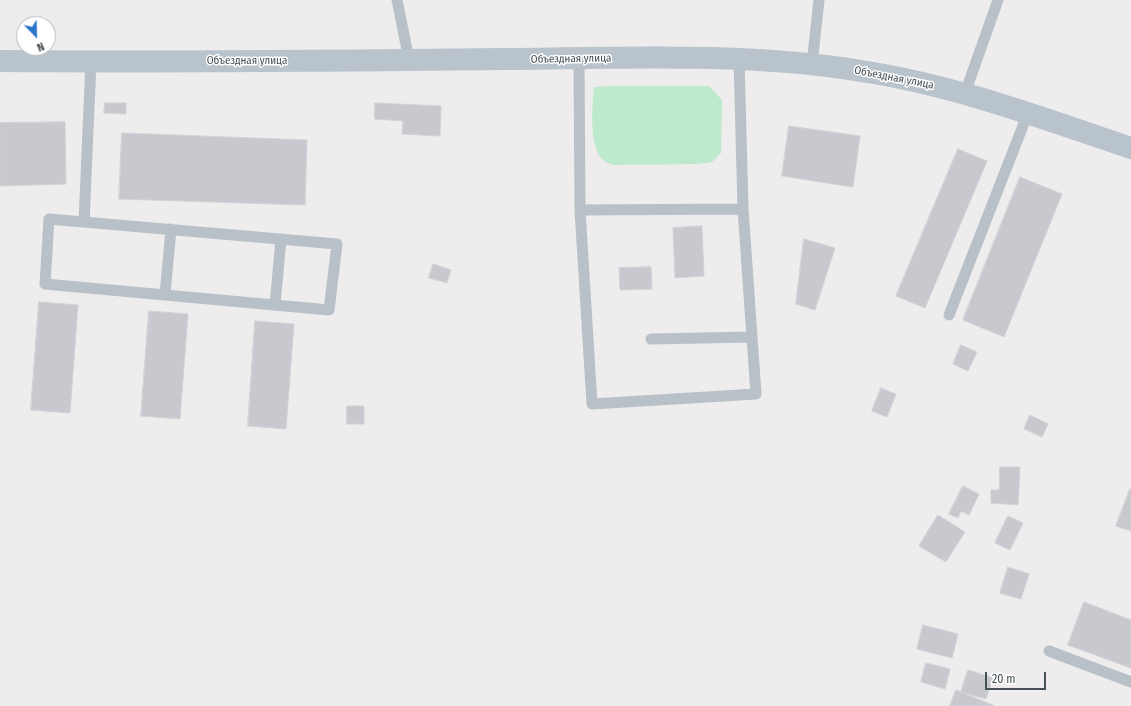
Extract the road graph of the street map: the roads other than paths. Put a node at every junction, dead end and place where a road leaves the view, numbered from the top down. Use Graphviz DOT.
graph roads {
  1 [pos="397,0"];
  2 [pos="819,0"];
  3 [pos="998,0"];
  4 [pos="579,59"];
  5 [pos="409,60"];
  6 [pos="739,60"];
  7 [pos="0,61"];
  8 [pos="92,62"];
  9 [pos="812,64"];
  10 [pos="965,93"];
  11 [pos="1028,114"];
  12 [pos="1131,148"];
  13 [pos="743,209"];
  14 [pos="580,210"];
  15 [pos="84,222"];
  16 [pos="171,229"];
  17 [pos="281,239"];
  18 [pos="165,295"];
  19 [pos="275,306"];
  20 [pos="949,315"];
  21 [pos="752,337"];
  22 [pos="651,339"];
  23 [pos="1049,651"];
  24 [pos="1131,682"];
  1 -- 5 [label="lane"];
  2 -- 9 [label="lane"];
  3 -- 10 [label="lane"];
  4 -- 5 [label="main road, Объездная улица"];
  4 -- 6 [label="main road, Объездная улица"];
  4 -- 14 [label="lane"];
  5 -- 8 [label="main road, Объездная улица"];
  6 -- 9 [label="main road, Объездная улица"];
  6 -- 13 [label="lane"];
  7 -- 8 [label="main road, Объездная улица"];
  8 -- 15 [label="lane"];
  9 -- 10 [label="main road, Объездная улица"];
  10 -- 11 [label="main road, Объездная улица"];
  11 -- 12 [label="main road, Объездная улица"];
  11 -- 20 [label="lane"];
  13 -- 14 [label="lane"];
  13 -- 21 [label="lane"];
  14 -- 21 [label="lane"];
  15 -- 16 [label="lane"];
  15 -- 18 [label="lane"];
  16 -- 17 [label="lane"];
  16 -- 18 [label="lane"];
  17 -- 19 [label="lane"];
  17 -- 19 [label="lane"];
  18 -- 19 [label="lane"];
  21 -- 22 [label="lane"];
  23 -- 24 [label="lane"];
}
